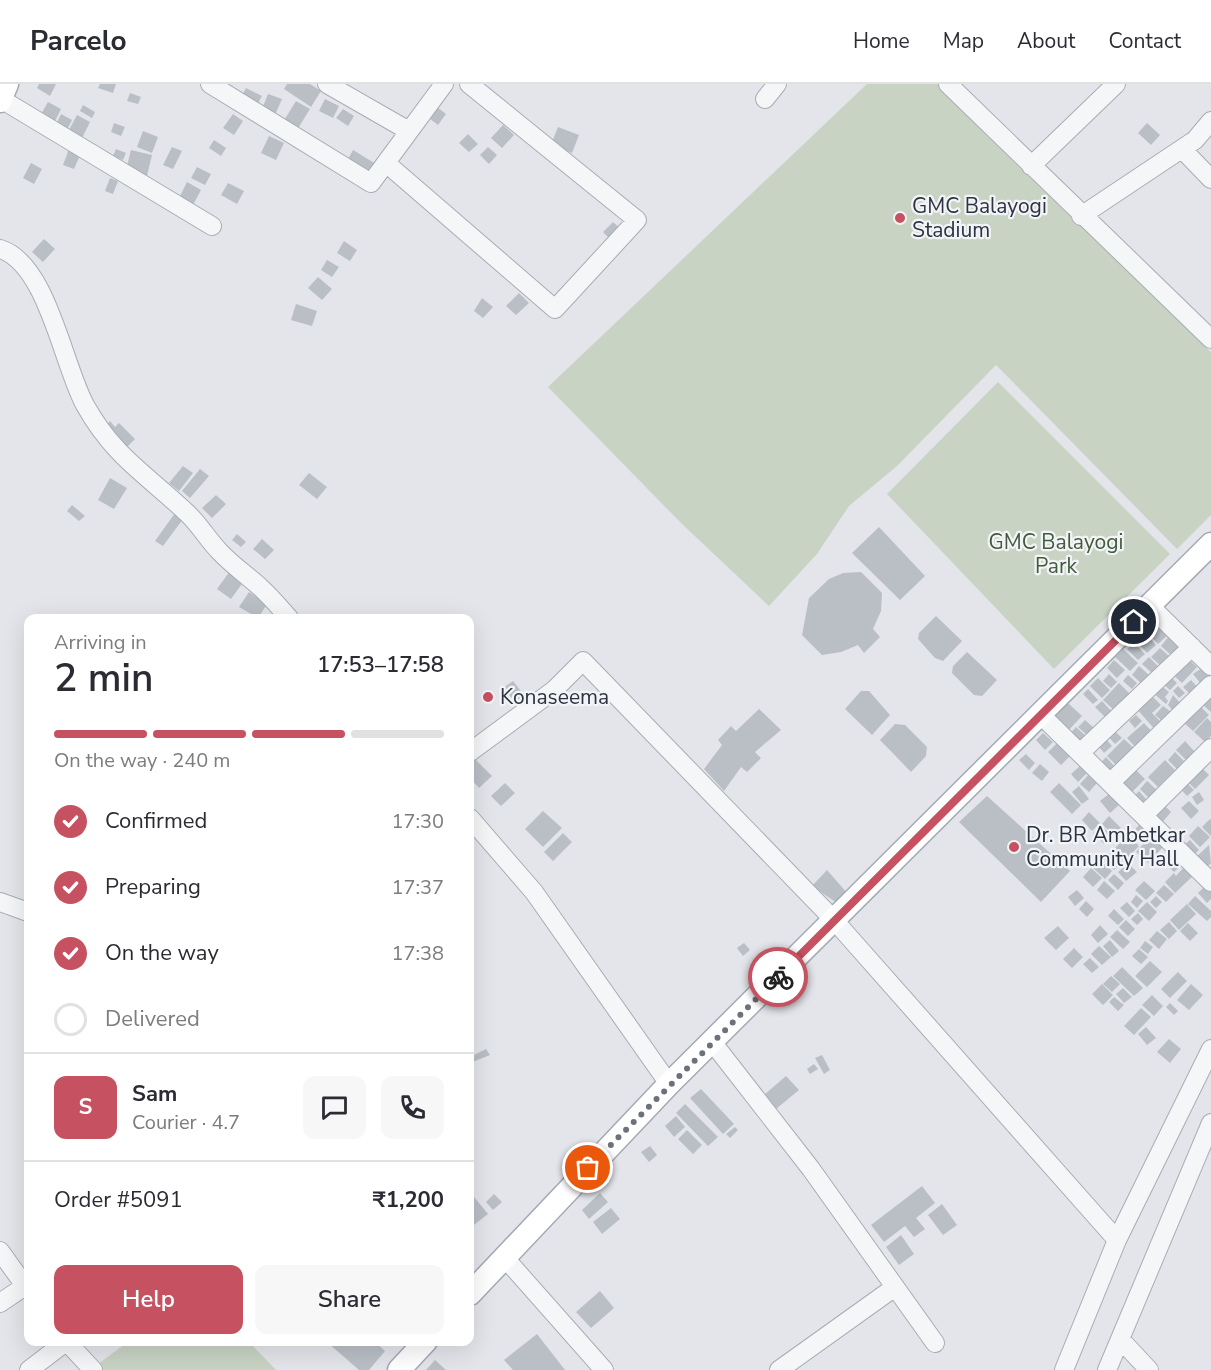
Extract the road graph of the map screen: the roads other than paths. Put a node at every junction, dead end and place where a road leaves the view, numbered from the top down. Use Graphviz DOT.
graph roads {
  1 [pos="7,84"];
  2 [pos="210,84"];
  3 [pos="327,84"];
  4 [pos="444,84"];
  5 [pos="469,84"];
  6 [pos="777,84"];
  7 [pos="948,84"];
  8 [pos="1116,84"];
  9 [pos="765,99"];
  10 [pos="0,100"];
  11 [pos="1211,121"];
  12 [pos="410,131"];
  13 [pos="1182,148"];
  14 [pos="386,163"];
  15 [pos="1030,166"];
  16 [pos="1211,179"];
  17 [pos="1081,216"];
  18 [pos="212,226"];
  19 [pos="0,249"];
  20 [pos="1211,339"];
  21 [pos="1211,544"];
  22 [pos="1150,606"];
  23 [pos="285,614"];
  24 [pos="1192,647"];
  25 [pos="1211,666"];
  26 [pos="1211,685"];
  27 [pos="1040,714"];
  28 [pos="1211,748"];
  29 [pos="474,749"];
  30 [pos="1080,753"];
  31 [pos="1110,783"];
  32 [pos="1144,815"];
  33 [pos="474,823"];
  34 [pos="1211,882"];
  35 [pos="0,902"];
  36 [pos="24,911"];
  37 [pos="834,920"];
  38 [pos="713,1042"];
  39 [pos="1211,1049"];
  40 [pos="669,1084"];
  41 [pos="1182,1107"];
  42 [pos="1210,1125"];
  43 [pos="1117,1240"];
  44 [pos="0,1251"];
  45 [pos="504,1257"];
  46 [pos="24,1284"];
  47 [pos="895,1287"];
  48 [pos="24,1290"];
  49 [pos="474,1290"];
  50 [pos="0,1303"];
  51 [pos="1121,1340"];
  52 [pos="934,1343"];
  53 [pos="60,1346"];
  54 [pos="71,1346"];
  55 [pos="421,1346"];
  56 [pos="29,1370"];
  57 [pos="93,1370"];
  58 [pos="399,1370"];
  59 [pos="604,1370"];
  60 [pos="779,1370"];
  61 [pos="1064,1370"];
  62 [pos="1107,1370"];
  63 [pos="1149,1370"];
  1 -- 10 [label="main road"];
  2 -- 14 [label="street"];
  3 -- 12 [label="street"];
  4 -- 12 [label="street"];
  5 -- 14 [label="street"];
  6 -- 9 [label="street"];
  7 -- 15 [label="street"];
  8 -- 15 [label="street"];
  10 -- 18 [label="street"];
  11 -- 13 [label="street"];
  12 -- 14 [label="street"];
  13 -- 16 [label="street"];
  13 -- 17 [label="street"];
  15 -- 17 [label="street"];
  17 -- 20 [label="street"];
  19 -- 23 [label="street"];
  21 -- 22 [label="main road"];
  22 -- 24 [label="street"];
  22 -- 27 [label="main road"];
  24 -- 25 [label="street"];
  24 -- 30 [label="street"];
  26 -- 31 [label="street"];
  27 -- 30 [label="street"];
  27 -- 37 [label="main road"];
  28 -- 32 [label="street"];
  29 -- 37 [label="street"];
  30 -- 31 [label="street"];
  31 -- 32 [label="street"];
  32 -- 34 [label="street"];
  33 -- 40 [label="street"];
  35 -- 36 [label="street"];
  37 -- 38 [label="main road"];
  37 -- 43 [label="street"];
  38 -- 40 [label="main road"];
  38 -- 47 [label="street"];
  39 -- 41 [label="street"];
  40 -- 45 [label="main road"];
  41 -- 42 [label="street"];
  41 -- 43 [label="street"];
  42 -- 51 [label="street"];
  43 -- 61 [label="street"];
  44 -- 46 [label="street"];
  45 -- 49 [label="main road"];
  45 -- 59 [label="street"];
  47 -- 52 [label="street"];
  47 -- 60 [label="street"];
  48 -- 50 [label="street"];
  51 -- 62 [label="street"];
  51 -- 63 [label="street"];
  53 -- 56 [label="street"];
  54 -- 57 [label="street"];
  55 -- 58 [label="main road"];
}
